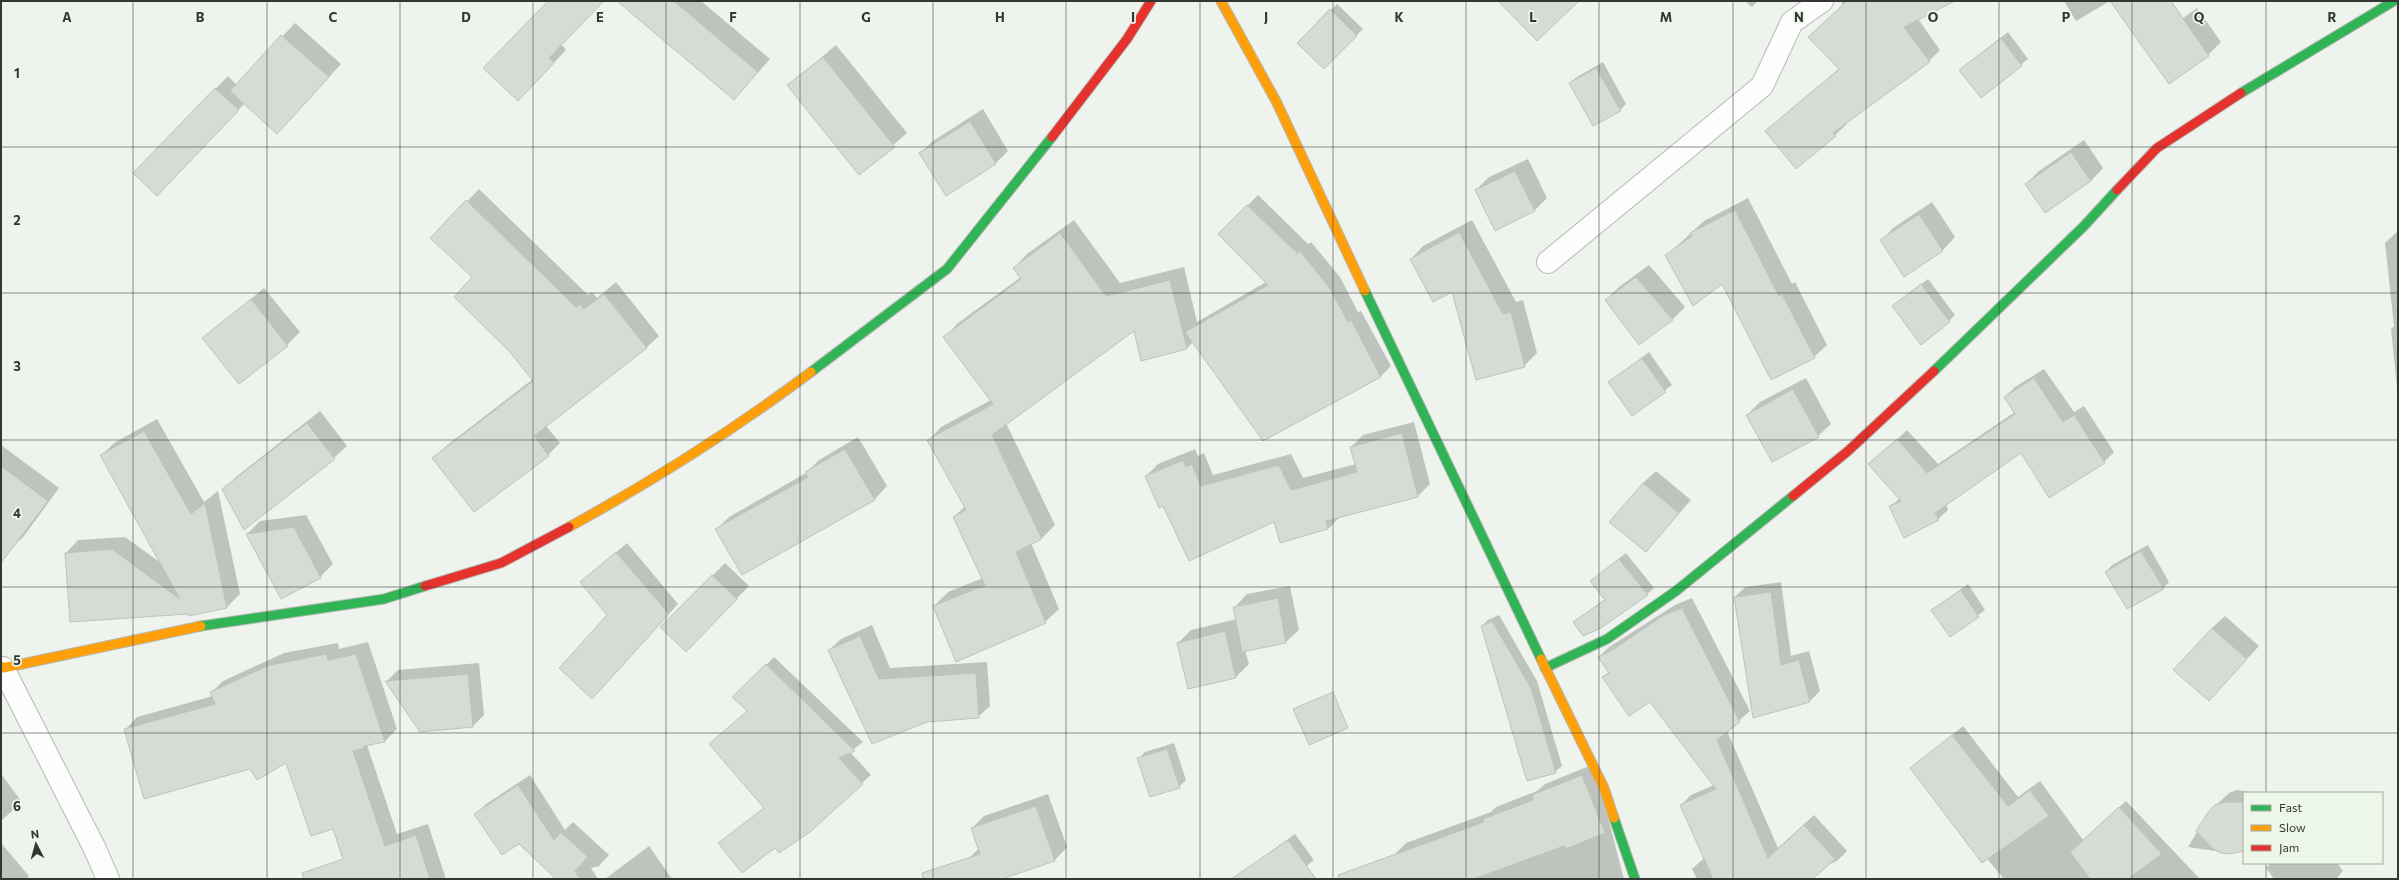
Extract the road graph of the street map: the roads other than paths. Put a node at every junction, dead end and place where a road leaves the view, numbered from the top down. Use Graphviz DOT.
graph roads {
  1 [pos="1151,1"];
  2 [pos="1221,1"];
  3 [pos="1822,1"];
  4 [pos="2394,1"];
  5 [pos="1548,262"];
  6 [pos="2,667"];
  7 [pos="1546,668"];
  8 [pos="108,879"];
  9 [pos="1635,879"];
  1 -- 6 [label="street"];
  2 -- 7 [label="street"];
  3 -- 5 [label="street"];
  4 -- 7 [label="street"];
  6 -- 8 [label="street"];
  7 -- 9 [label="street"];
}
